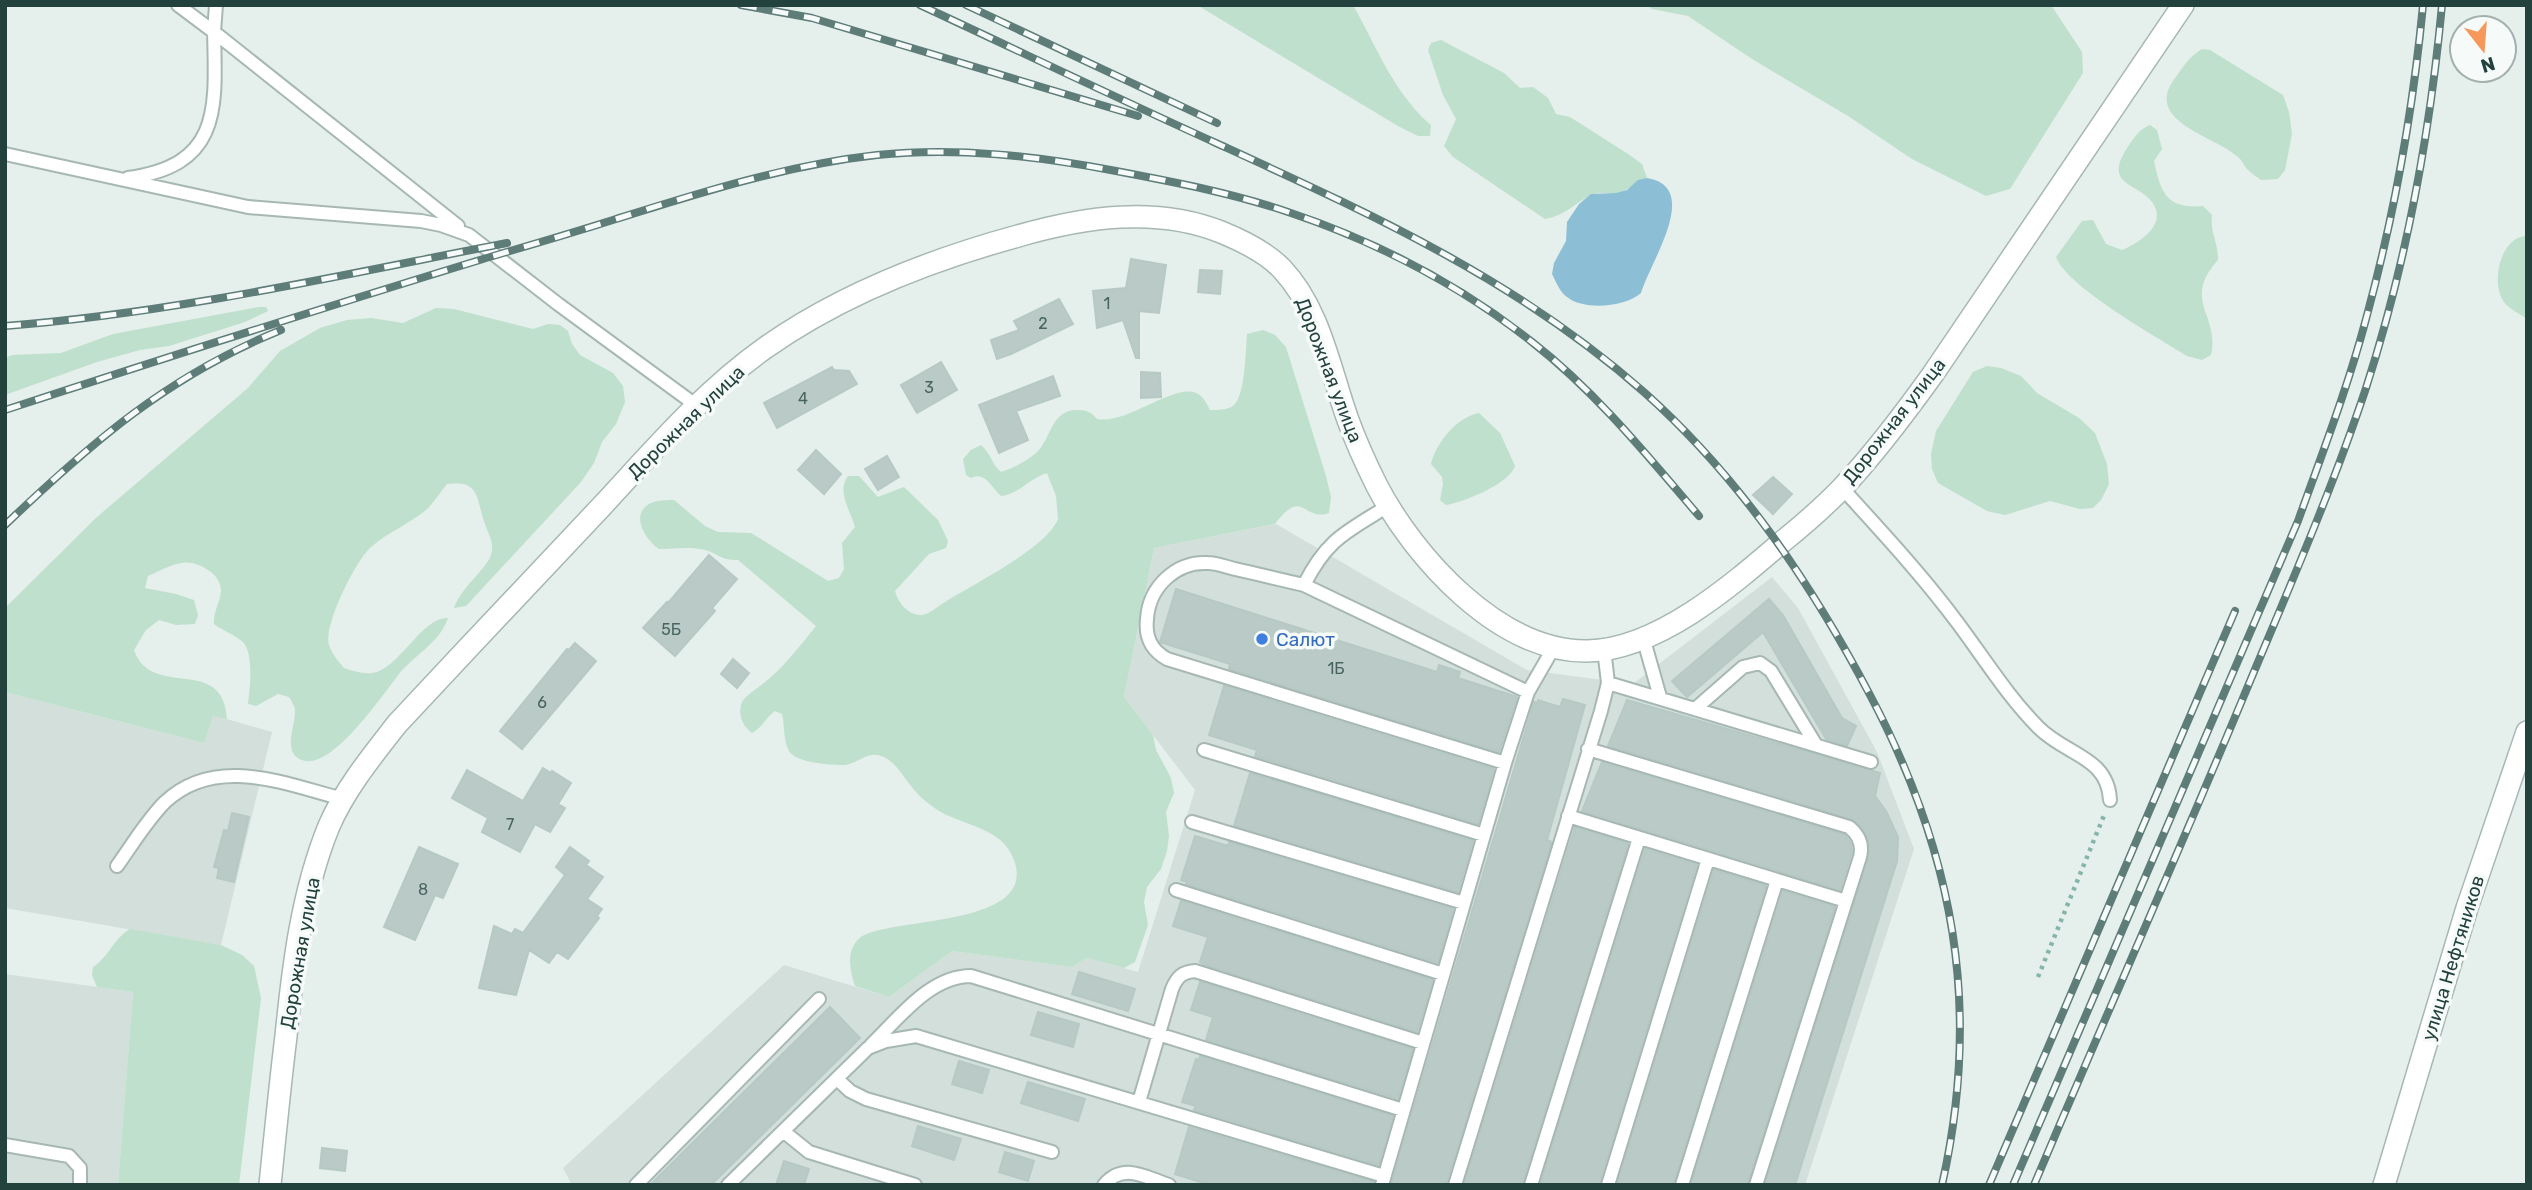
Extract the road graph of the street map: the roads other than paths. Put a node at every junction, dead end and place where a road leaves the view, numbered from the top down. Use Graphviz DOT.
graph roads {
  1 [pos="178,5"];
  2 [pos="216,5"];
  3 [pos="2183,5"];
  4 [pos="214,32"];
  5 [pos="5,154"];
  6 [pos="121,179"];
  7 [pos="469,235"];
  8 [pos="697,406"];
  9 [pos="1842,488"];
  10 [pos="1388,506"];
  11 [pos="1304,585"];
  12 [pos="1643,637"];
  13 [pos="1555,647"];
  14 [pos="1604,649"];
  15 [pos="1608,684"];
  16 [pos="1528,692"];
  17 [pos="1660,697"];
  18 [pos="1695,709"];
  19 [pos="2527,732"];
  20 [pos="1816,745"];
  21 [pos="1588,749"];
  22 [pos="1204,750"];
  23 [pos="1871,762"];
  24 [pos="1505,763"];
  25 [pos="343,799"];
  26 [pos="2110,800"];
  27 [pos="1568,816"];
  28 [pos="1192,822"];
  29 [pos="1484,835"];
  30 [pos="1639,838"];
  31 [pos="1708,859"];
  32 [pos="117,866"];
  33 [pos="1777,880"];
  34 [pos="1176,890"];
  35 [pos="1846,901"];
  36 [pos="1464,903"];
  37 [pos="1443,974"];
  38 [pos="819,999"];
  39 [pos="1159,1034"];
  40 [pos="1423,1043"];
  41 [pos="868,1048"];
  42 [pos="837,1079"];
  43 [pos="1139,1102"];
  44 [pos="1404,1110"];
  45 [pos="783,1131"];
  46 [pos="5,1145"];
  47 [pos="1052,1153"];
  48 [pos="1383,1180"];
  49 [pos="80,1185"];
  50 [pos="270,1185"];
  51 [pos="636,1185"];
  52 [pos="728,1185"];
  53 [pos="915,1185"];
  54 [pos="1104,1185"];
  55 [pos="1169,1185"];
  56 [pos="1455,1185"];
  57 [pos="1531,1185"];
  58 [pos="1608,1185"];
  59 [pos="1682,1185"];
  60 [pos="1756,1185"];
  61 [pos="2384,1185"];
  1 -- 4 [label="lane"];
  2 -- 4 [label="lane"];
  3 -- 9 [label="street, Дорожная улица"];
  4 -- 6 [label="lane"];
  4 -- 7 [label="lane"];
  5 -- 6 [label="lane"];
  6 -- 7 [label="lane"];
  7 -- 8 [label="lane"];
  8 -- 10 [label="street, Дорожная улица"];
  8 -- 25 [label="street, Дорожная улица"];
  9 -- 12 [label="street, Дорожная улица"];
  9 -- 26 [label="lane"];
  10 -- 11 [label="lane"];
  10 -- 13 [label="street, Дорожная улица"];
  11 -- 16 [label="lane"];
  11 -- 24 [label="lane"];
  12 -- 14 [label="street, Дорожная улица"];
  12 -- 17 [label="lane"];
  13 -- 14 [label="street, Дорожная улица"];
  13 -- 16 [label="lane"];
  14 -- 15 [label="lane"];
  15 -- 17 [label="lane"];
  15 -- 21 [label="lane"];
  16 -- 24 [label="lane"];
  17 -- 18 [label="lane"];
  18 -- 20 [label="lane"];
  18 -- 20 [label="lane"];
  19 -- 61 [label="street, улица Нефтяников"];
  20 -- 23 [label="lane"];
  21 -- 27 [label="lane"];
  21 -- 35 [label="lane"];
  22 -- 29 [label="lane"];
  24 -- 29 [label="lane"];
  25 -- 32 [label="lane"];
  25 -- 50 [label="street, Дорожная улица"];
  27 -- 30 [label="lane"];
  27 -- 56 [label="lane"];
  28 -- 36 [label="lane"];
  29 -- 36 [label="lane"];
  30 -- 31 [label="lane"];
  30 -- 57 [label="lane"];
  31 -- 33 [label="lane"];
  31 -- 58 [label="lane"];
  33 -- 35 [label="lane"];
  33 -- 59 [label="lane"];
  34 -- 37 [label="lane"];
  35 -- 60 [label="lane"];
  36 -- 37 [label="lane"];
  37 -- 40 [label="lane"];
  38 -- 51 [label="lane"];
  39 -- 40 [label="lane"];
  39 -- 41 [label="lane"];
  39 -- 43 [label="lane"];
  39 -- 44 [label="lane"];
  40 -- 44 [label="lane"];
  41 -- 42 [label="lane"];
  41 -- 43 [label="lane"];
  42 -- 45 [label="lane"];
  42 -- 47 [label="lane"];
  43 -- 48 [label="lane"];
  44 -- 48 [label="lane"];
  45 -- 52 [label="lane"];
  45 -- 53 [label="lane"];
  46 -- 49 [label="lane"];
  54 -- 55 [label="lane"];
}
